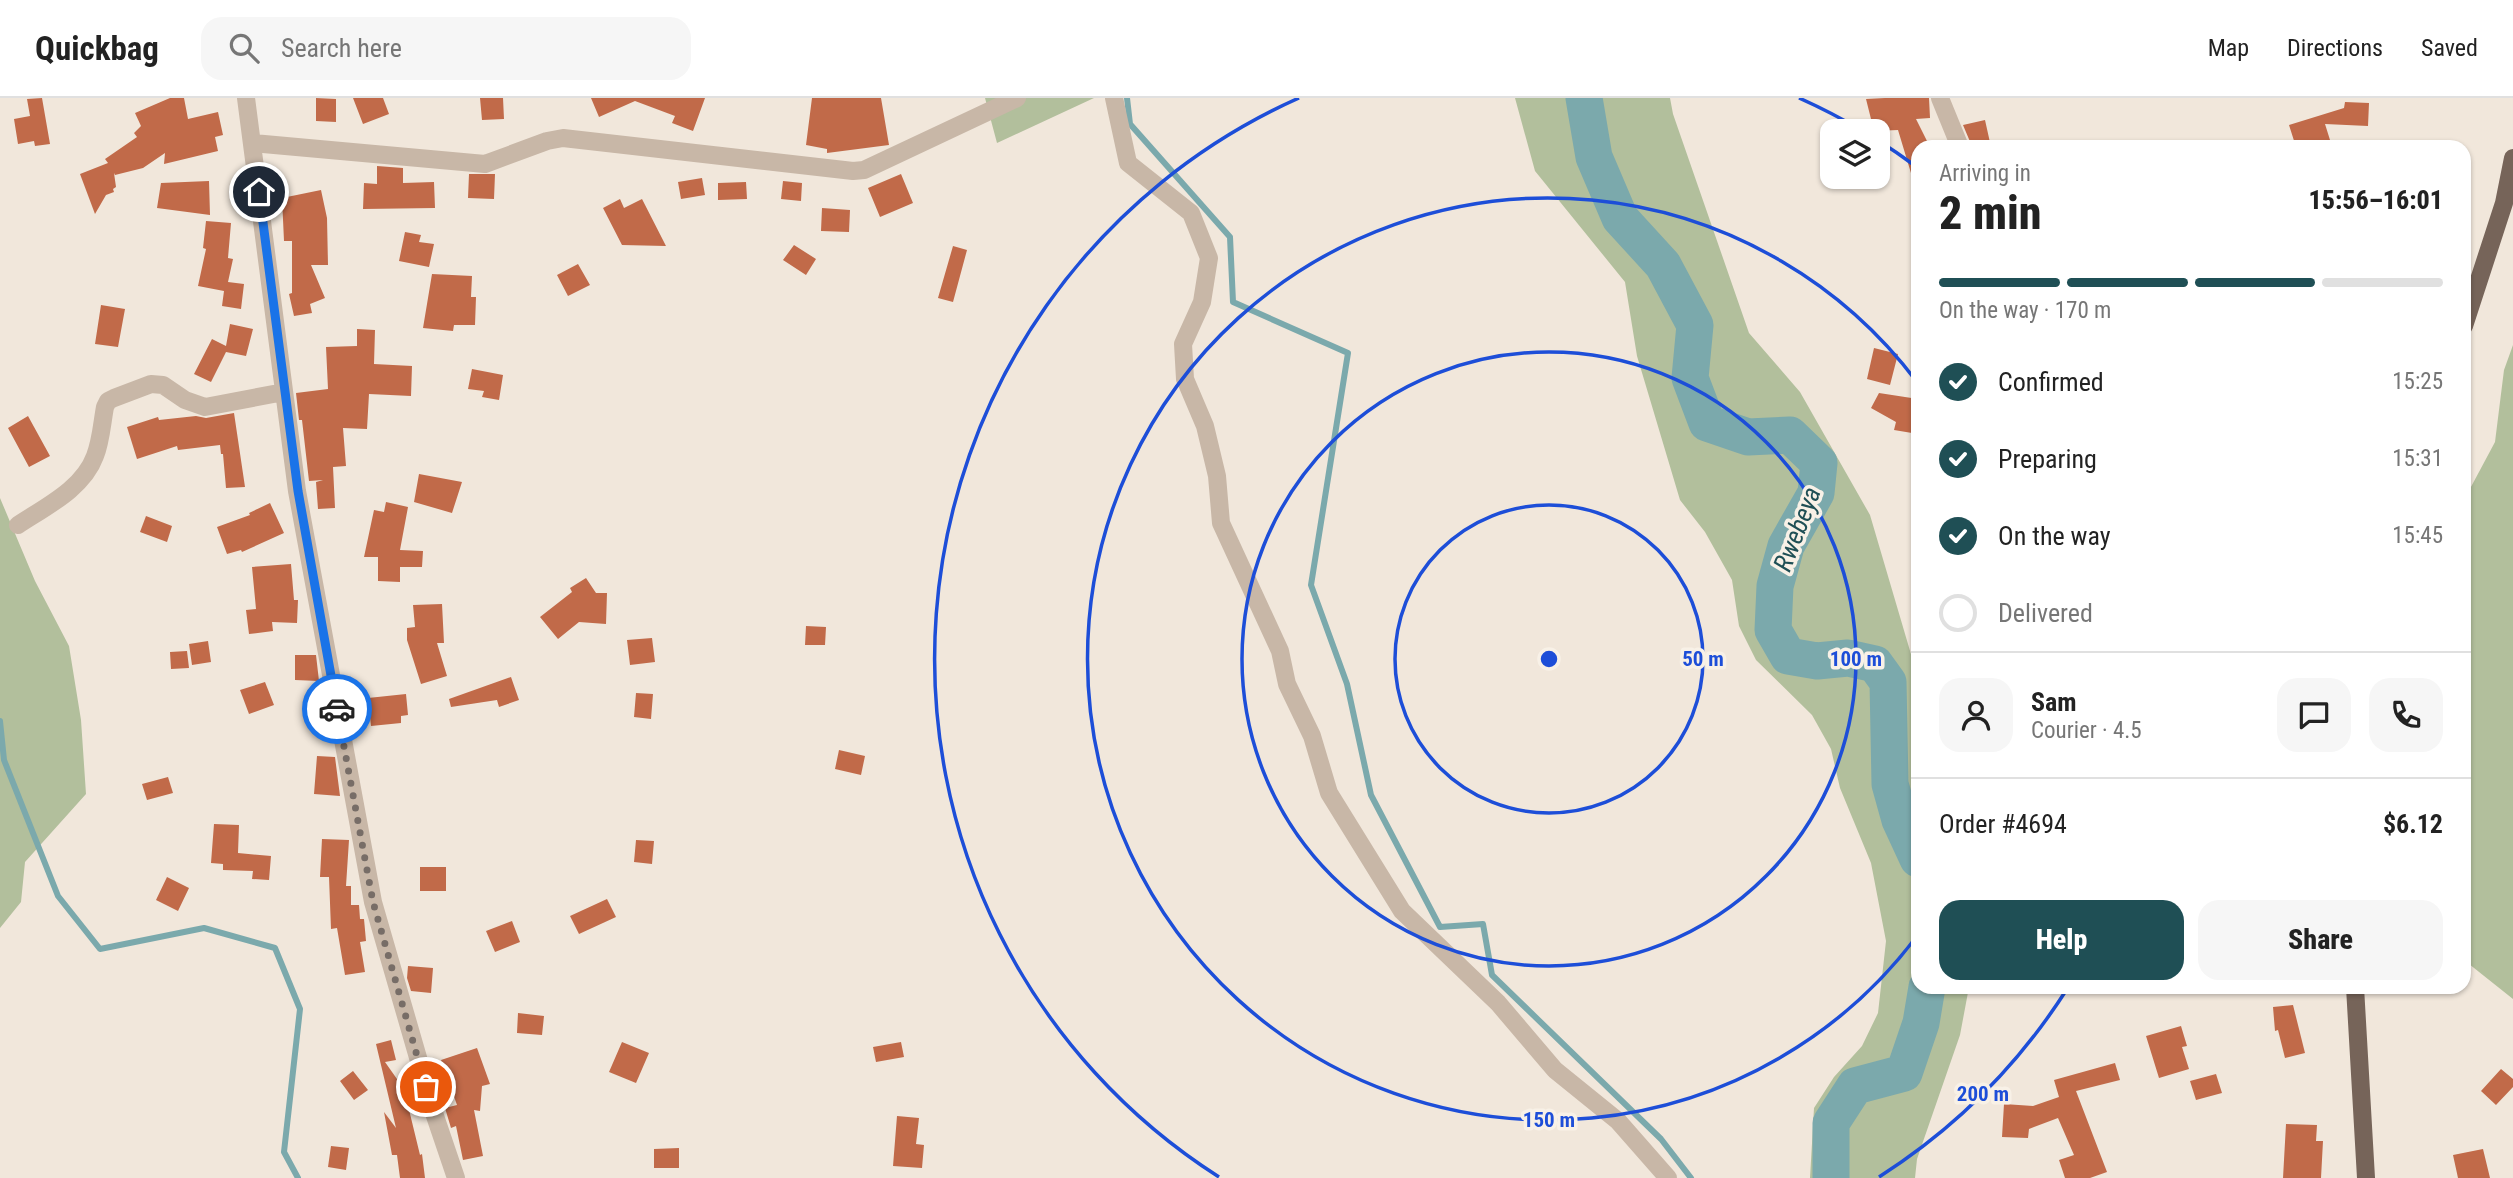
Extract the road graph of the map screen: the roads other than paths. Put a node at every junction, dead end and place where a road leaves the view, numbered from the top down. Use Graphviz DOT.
graph roads {
  1 [pos="246,98"];
  2 [pos="1017,98"];
  3 [pos="1114,98"];
  4 [pos="1940,98"];
  5 [pos="1956,140"];
  6 [pos="253,143"];
  7 [pos="2513,158"];
  8 [pos="2471,304"];
  9 [pos="285,392"];
  10 [pos="18,525"];
  11 [pos="2355,994"];
  12 [pos="456,1178"];
  13 [pos="1668,1178"];
  14 [pos="2366,1178"];
  1 -- 6 [label="street"];
  2 -- 6 [label="street"];
  3 -- 13 [label="street"];
  4 -- 5 [label="street"];
  6 -- 9 [label="street"];
  7 -- 8 [label="main road"];
  9 -- 10 [label="street"];
  9 -- 12 [label="street"];
  11 -- 14 [label="main road"];
}
